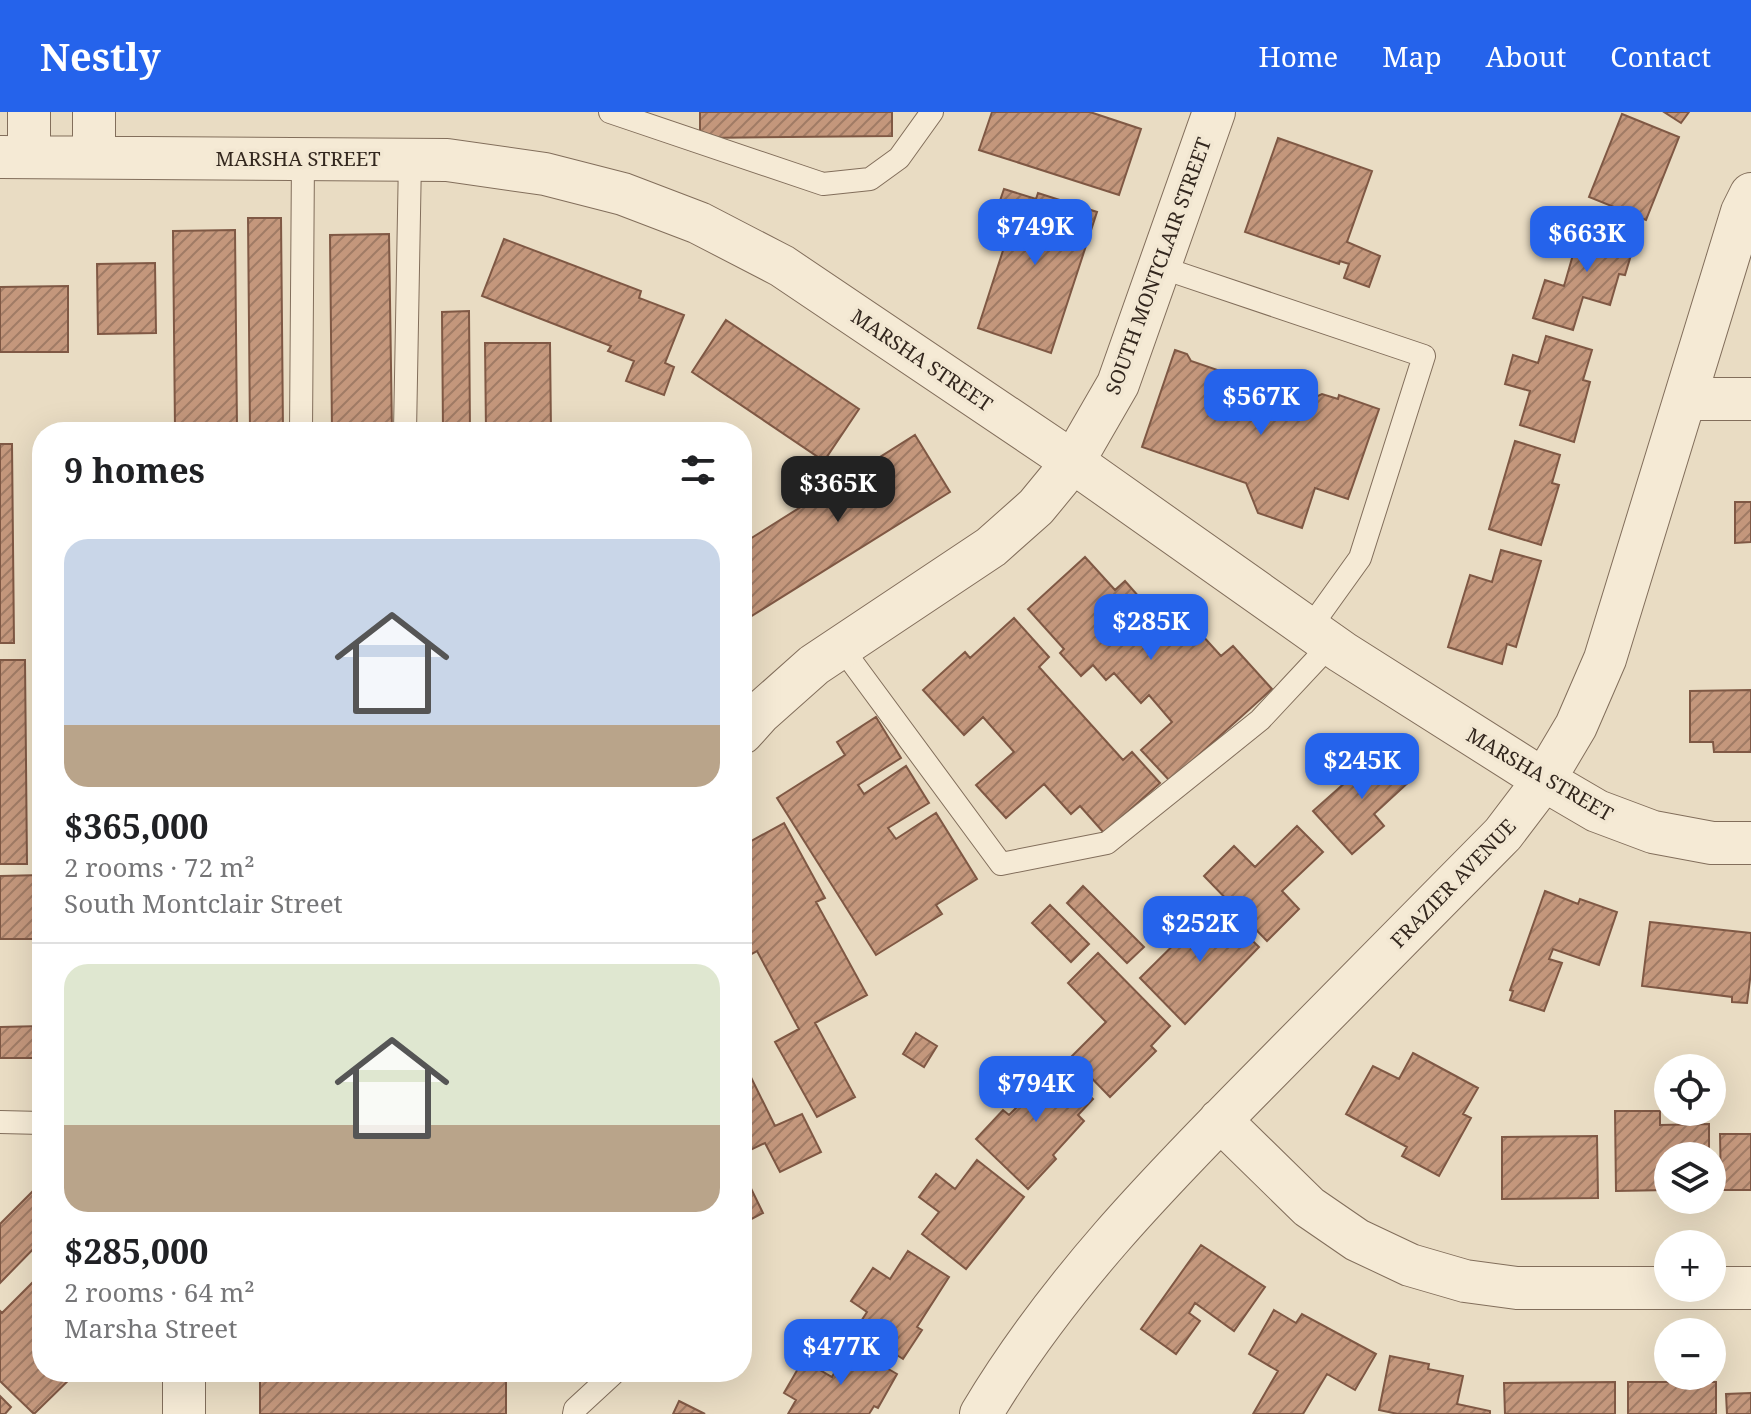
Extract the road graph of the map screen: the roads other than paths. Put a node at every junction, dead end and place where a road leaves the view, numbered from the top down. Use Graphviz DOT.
graph roads {
  1 [pos="29,112"];
  2 [pos="94,112"];
  3 [pos="610,112"];
  4 [pos="932,112"];
  5 [pos="1214,112"];
  6 [pos="14,157"];
  7 [pos="94,157"];
  8 [pos="303,158"];
  9 [pos="410,159"];
  10 [pos="1751,194"];
  11 [pos="1160,267"];
  12 [pos="1685,399"];
  13 [pos="1751,399"];
  14 [pos="301,422"];
  15 [pos="405,422"];
  16 [pos="1073,462"];
  17 [pos="1320,636"];
  18 [pos="841,647"];
  19 [pos="752,722"];
  20 [pos="1544,780"];
  21 [pos="1751,843"];
  22 [pos="1220,1120"];
  23 [pos="0,1122"];
  24 [pos="32,1123"];
  25 [pos="1751,1288"];
  26 [pos="184,1382"];
  27 [pos="604,1382"];
  28 [pos="184,1414"];
  29 [pos="574,1414"];
  30 [pos="981,1414"];
  1 -- 6 [label="street"];
  2 -- 7 [label="street"];
  3 -- 4 [label="lane"];
  5 -- 11 [label="street, SOUTH MONTCLAIR STREET"];
  6 -- 7 [label="street, MARSHA STREET"];
  7 -- 8 [label="street, MARSHA STREET"];
  8 -- 9 [label="street, MARSHA STREET"];
  8 -- 14 [label="lane"];
  9 -- 15 [label="lane"];
  9 -- 16 [label="street, MARSHA STREET"];
  10 -- 12 [label="street, FRAZIER AVENUE"];
  11 -- 16 [label="street, SOUTH MONTCLAIR STREET"];
  11 -- 17 [label="lane"];
  12 -- 13 [label="street"];
  12 -- 20 [label="street, FRAZIER AVENUE"];
  16 -- 17 [label="street, MARSHA STREET"];
  16 -- 18 [label="street, SOUTH MONTCLAIR STREET"];
  17 -- 18 [label="lane"];
  17 -- 20 [label="street, MARSHA STREET"];
  18 -- 19 [label="street, SOUTH MONTCLAIR STREET"];
  20 -- 21 [label="street, MARSHA STREET"];
  20 -- 22 [label="street, FRAZIER AVENUE"];
  22 -- 25 [label="street"];
  22 -- 30 [label="street, FRAZIER AVENUE"];
  23 -- 24 [label="lane"];
  26 -- 28 [label="street"];
  27 -- 29 [label="lane"];
}
